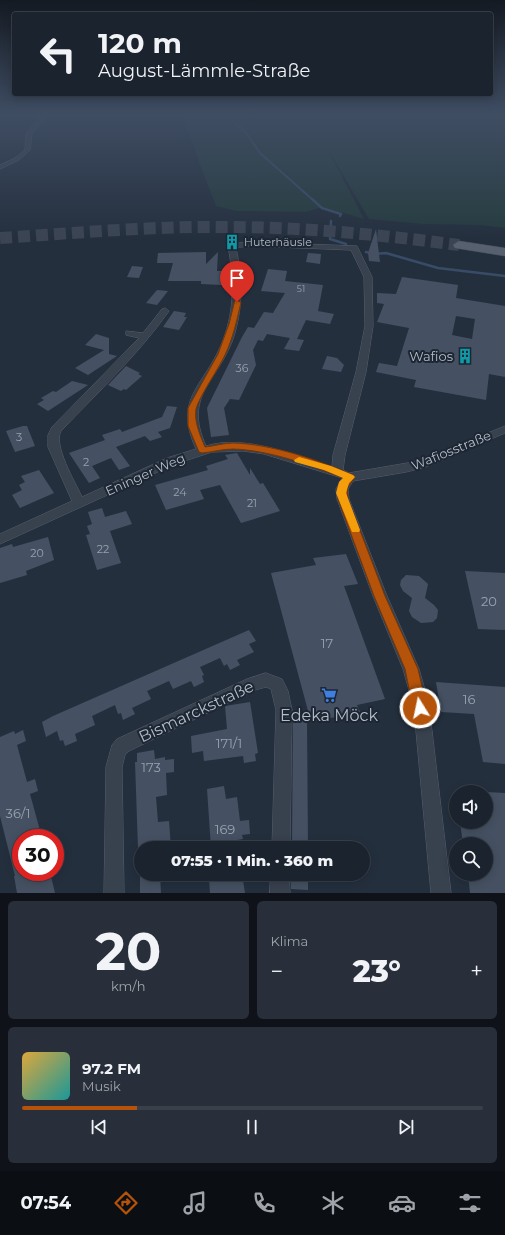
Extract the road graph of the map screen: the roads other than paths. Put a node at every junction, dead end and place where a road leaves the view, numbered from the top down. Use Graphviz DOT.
graph roads {
  1 [pos="21,156"];
  2 [pos="0,167"];
  3 [pos="459,245"];
  4 [pos="505,252"];
  5 [pos="165,311"];
  6 [pos="129,333"];
  7 [pos="145,336"];
  8 [pos="505,429"];
  9 [pos="202,450"];
  10 [pos="344,474"];
  11 [pos="79,503"];
  12 [pos="0,539"];
  13 [pos="281,841"];
  14 [pos="280,881"];
  15 [pos="114,893"];
  16 [pos="280,893"];
  17 [pos="441,893"];
  1 -- 2 [label="street"];
  3 -- 4 [label="main road"];
  5 -- 7 [label="street"];
  6 -- 7 [label="street"];
  7 -- 11 [label="street"];
  8 -- 10 [label="street, Wafiosstraße"];
  9 -- 10 [label="street"];
  9 -- 10 [label="street, Eninger Weg"];
  9 -- 11 [label="street, Eninger Weg"];
  10 -- 17 [label="street"];
  11 -- 12 [label="street, Eninger Weg"];
  13 -- 15 [label="street, Bismarckstraße"];
  14 -- 16 [label="street"];
}
